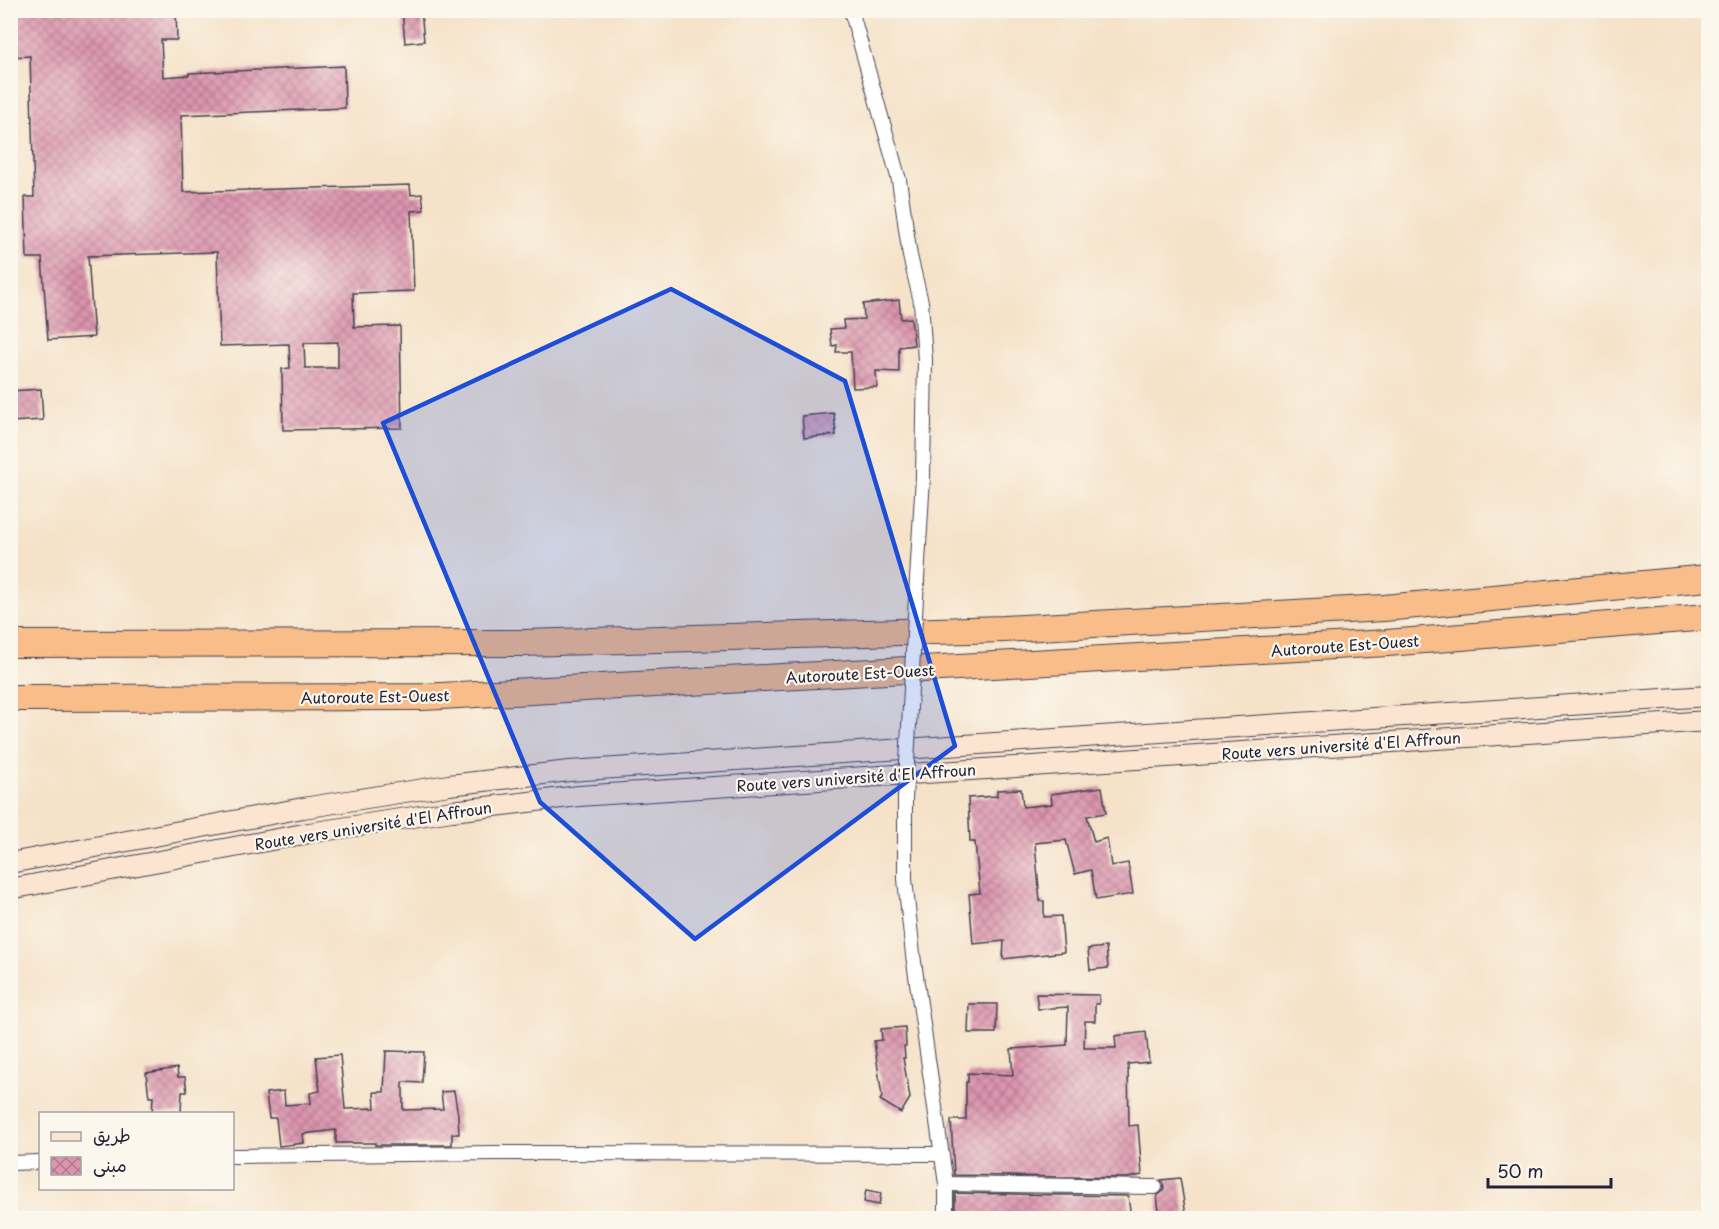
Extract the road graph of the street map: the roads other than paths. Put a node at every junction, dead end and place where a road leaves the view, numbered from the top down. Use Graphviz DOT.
graph roads {
  1 [pos="851,10"];
  2 [pos="1708,578"];
  3 [pos="1708,617"];
  4 [pos="10,644"];
  5 [pos="1708,696"];
  6 [pos="10,698"];
  7 [pos="1708,721"];
  8 [pos="10,863"];
  9 [pos="10,889"];
  10 [pos="941,1154"];
  11 [pos="234,1156"];
  12 [pos="39,1162"];
  13 [pos="10,1163"];
  14 [pos="946,1184"];
  15 [pos="1155,1187"];
  16 [pos="946,1218"];
  1 -- 10 [label="street, bridge"];
  2 -- 4 [label="highway"];
  3 -- 6 [label="highway, Autoroute Est-Ouest"];
  5 -- 8 [label="main road, Route vers université d'El Affroun"];
  7 -- 9 [label="main road, Route vers université d'El Affroun"];
  10 -- 11 [label="street"];
  10 -- 14 [label="street"];
  12 -- 13 [label="street"];
  14 -- 15 [label="street"];
  14 -- 16 [label="street"];
}
